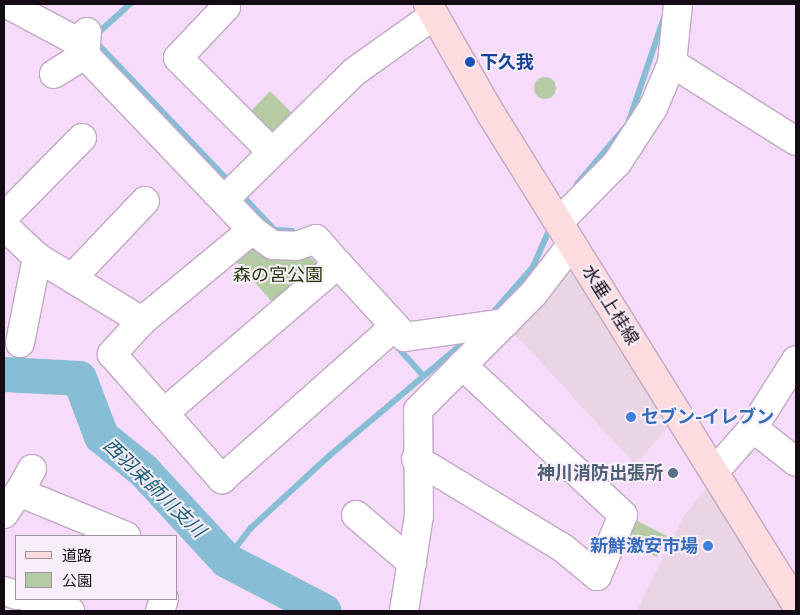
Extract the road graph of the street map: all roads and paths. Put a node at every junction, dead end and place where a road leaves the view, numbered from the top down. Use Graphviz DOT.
graph roads {
  1 [pos="7,4"];
  2 [pos="223,4"];
  3 [pos="678,4"];
  4 [pos="431,9"];
  5 [pos="86,44"];
  6 [pos="672,63"];
  7 [pos="54,74"];
  8 [pos="82,138"];
  9 [pos="796,141"];
  10 [pos="271,151"];
  11 [pos="232,191"];
  12 [pos="145,201"];
  13 [pos="4,217"];
  14 [pos="4,226"];
  15 [pos="561,226"];
  16 [pos="252,230"];
  17 [pos="37,257"];
  18 [pos="332,270"];
  19 [pos="72,278"];
  20 [pos="142,321"];
  21 [pos="490,323"];
  22 [pos="388,332"];
  23 [pos="20,344"];
  24 [pos="796,360"];
  25 [pos="462,365"];
  26 [pos="165,412"];
  27 [pos="753,428"];
  28 [pos="416,459"];
  29 [pos="796,462"];
  30 [pos="32,469"];
  31 [pos="715,471"];
  32 [pos="9,504"];
  33 [pos="356,515"];
  34 [pos="122,535"];
  35 [pos="412,563"];
  36 [pos="33,600"];
  37 [pos="796,604"];
  38 [pos="70,611"];
  39 [pos="404,611"];
  1 -- 5 [label="street"];
  2 -- 10 [label="street"];
  3 -- 6 [label="street"];
  4 -- 10 [label="street"];
  4 -- 15 [label="main road, 水垂上桂線"];
  5 -- 7 [label="street"];
  5 -- 11 [label="street"];
  6 -- 9 [label="street"];
  6 -- 15 [label="street"];
  8 -- 13 [label="street"];
  10 -- 11 [label="street"];
  11 -- 16 [label="street"];
  12 -- 19 [label="street"];
  14 -- 17 [label="street"];
  15 -- 21 [label="street"];
  15 -- 31 [label="main road, 水垂上桂線"];
  16 -- 18 [label="street"];
  16 -- 20 [label="street"];
  17 -- 19 [label="street"];
  17 -- 23 [label="street"];
  18 -- 22 [label="street"];
  18 -- 26 [label="street"];
  19 -- 20 [label="street"];
  20 -- 26 [label="street"];
  21 -- 22 [label="street"];
  21 -- 25 [label="street"];
  22 -- 26 [label="street"];
  24 -- 27 [label="street"];
  25 -- 28 [label="street"];
  25 -- 28 [label="street"];
  27 -- 29 [label="street"];
  27 -- 31 [label="street"];
  28 -- 35 [label="street"];
  30 -- 32 [label="street"];
  31 -- 37 [label="main road, 水垂上桂線"];
  32 -- 34 [label="street"];
  33 -- 35 [label="street"];
  35 -- 39 [label="street"];
  36 -- 38 [label="street"];
}
